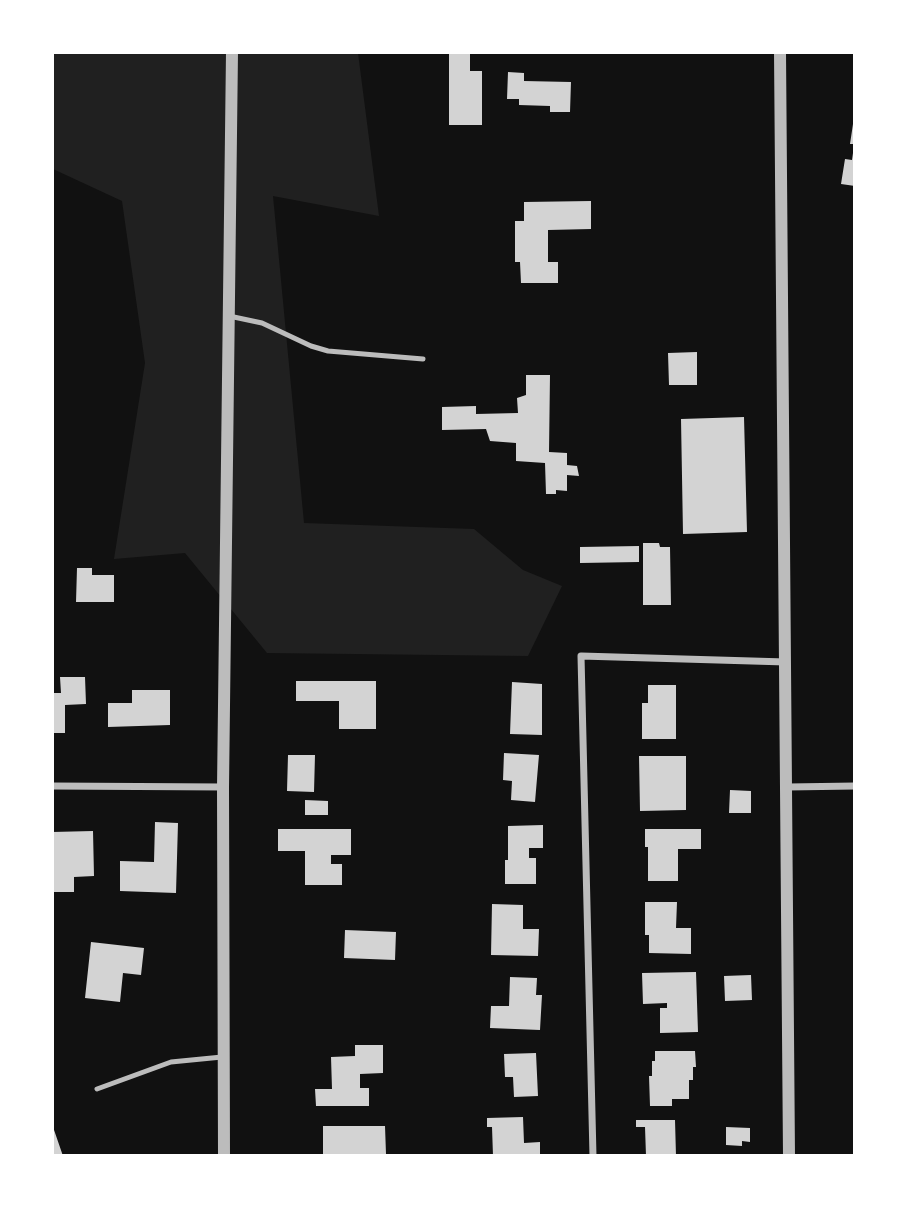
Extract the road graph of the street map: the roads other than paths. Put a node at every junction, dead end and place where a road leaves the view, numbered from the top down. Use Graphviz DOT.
graph roads {
  1 [pos="232,52"];
  2 [pos="780,52"];
  3 [pos="229,316"];
  4 [pos="423,359"];
  5 [pos="787,662"];
  6 [pos="52,786"];
  7 [pos="855,786"];
  8 [pos="223,787"];
  9 [pos="788,787"];
  10 [pos="226,1057"];
  11 [pos="97,1089"];
  12 [pos="225,1156"];
  13 [pos="593,1156"];
  14 [pos="789,1156"];
  1 -- 3 [label="street"];
  2 -- 5 [label="street"];
  3 -- 4 [label="lane"];
  3 -- 8 [label="street"];
  5 -- 9 [label="street"];
  5 -- 13 [label="street"];
  6 -- 8 [label="street"];
  7 -- 9 [label="street"];
  8 -- 10 [label="street"];
  9 -- 14 [label="street"];
  10 -- 11 [label="lane"];
  10 -- 12 [label="street"];
}
